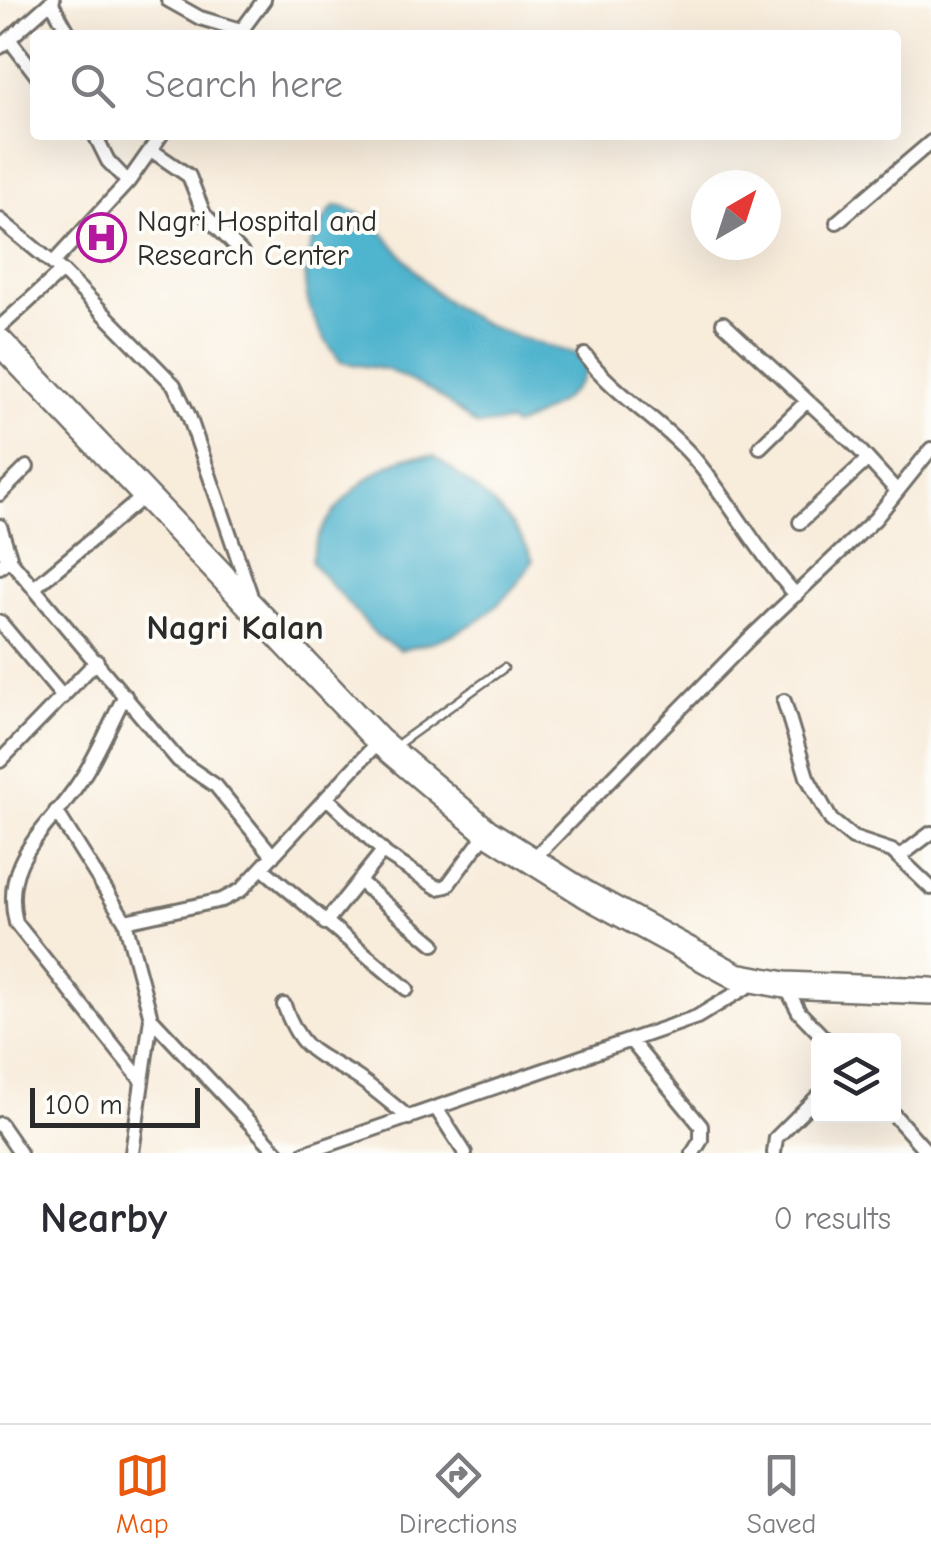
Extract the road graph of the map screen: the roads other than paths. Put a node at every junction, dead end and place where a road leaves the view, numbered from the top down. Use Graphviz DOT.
graph roads {
  1 [pos="168,0"];
  2 [pos="264,0"];
  3 [pos="52,1"];
  4 [pos="252,6"];
  5 [pos="67,30"];
  6 [pos="234,30"];
  7 [pos="241,30"];
  8 [pos="5,43"];
  9 [pos="30,68"];
  10 [pos="98,140"];
  11 [pos="158,140"];
  12 [pos="931,142"];
  13 [pos="151,150"];
  14 [pos="128,182"];
  15 [pos="0,220"];
  16 [pos="837,222"];
  17 [pos="242,253"];
  18 [pos="57,267"];
  19 [pos="723,324"];
  20 [pos="0,328"];
  21 [pos="0,342"];
  22 [pos="586,355"];
  23 [pos="806,404"];
  24 [pos="760,447"];
  25 [pos="931,449"];
  26 [pos="868,459"];
  27 [pos="27,467"];
  28 [pos="896,490"];
  29 [pos="0,494"];
  30 [pos="144,496"];
  31 [pos="800,522"];
  32 [pos="0,526"];
  33 [pos="3,558"];
  34 [pos="35,587"];
  35 [pos="250,592"];
  36 [pos="796,595"];
  37 [pos="0,622"];
  38 [pos="97,661"];
  39 [pos="504,668"];
  40 [pos="125,694"];
  41 [pos="63,696"];
  42 [pos="784,701"];
  43 [pos="390,741"];
  44 [pos="0,761"];
  45 [pos="328,799"];
  46 [pos="56,810"];
  47 [pos="487,832"];
  48 [pos="931,833"];
  49 [pos="384,852"];
  50 [pos="274,856"];
  51 [pos="534,856"];
  52 [pos="899,857"];
  53 [pos="262,868"];
  54 [pos="360,882"];
  55 [pos="931,888"];
  56 [pos="125,921"];
  57 [pos="325,924"];
  58 [pos="434,944"];
  59 [pos="931,976"];
  60 [pos="757,981"];
  61 [pos="785,985"];
  62 [pos="407,989"];
  63 [pos="931,991"];
  64 [pos="284,1005"];
  65 [pos="151,1018"];
  66 [pos="820,1033"];
  67 [pos="631,1041"];
  68 [pos="142,1081"];
  69 [pos="811,1103"];
  70 [pos="436,1108"];
  71 [pos="409,1118"];
  72 [pos="901,1123"];
  73 [pos="0,1124"];
  74 [pos="20,1153"];
  75 [pos="132,1153"];
  76 [pos="278,1153"];
  77 [pos="305,1153"];
  78 [pos="465,1153"];
  79 [pos="693,1153"];
  80 [pos="774,1153"];
  81 [pos="928,1153"];
  1 -- 6 [label="street"];
  2 -- 4 [label="street"];
  3 -- 5 [label="street"];
  3 -- 8 [label="street"];
  4 -- 7 [label="street"];
  8 -- 9 [label="street"];
  10 -- 14 [label="street"];
  11 -- 13 [label="street"];
  12 -- 16 [label="street"];
  13 -- 14 [label="street"];
  13 -- 17 [label="street"];
  14 -- 18 [label="street"];
  15 -- 18 [label="street"];
  18 -- 20 [label="street"];
  18 -- 35 [label="street"];
  19 -- 23 [label="street"];
  20 -- 35 [label="highway"];
  21 -- 30 [label="highway"];
  22 -- 36 [label="street"];
  23 -- 24 [label="street"];
  23 -- 26 [label="street"];
  25 -- 28 [label="street"];
  26 -- 28 [label="street"];
  26 -- 31 [label="street"];
  27 -- 29 [label="street"];
  28 -- 36 [label="street"];
  30 -- 34 [label="street"];
  30 -- 43 [label="highway"];
  32 -- 33 [label="street"];
  33 -- 34 [label="street"];
  34 -- 38 [label="street"];
  35 -- 43 [label="highway"];
  36 -- 51 [label="street"];
  37 -- 41 [label="street"];
  38 -- 40 [label="street"];
  38 -- 41 [label="street"];
  39 -- 43 [label="lane"];
  40 -- 46 [label="street"];
  40 -- 50 [label="street"];
  41 -- 44 [label="street"];
  42 -- 52 [label="street"];
  43 -- 45 [label="street"];
  43 -- 47 [label="highway"];
  43 -- 51 [label="highway"];
  45 -- 49 [label="street"];
  45 -- 50 [label="street"];
  46 -- 56 [label="street"];
  46 -- 68 [label="street"];
  47 -- 49 [label="street"];
  47 -- 51 [label="highway"];
  48 -- 52 [label="street"];
  49 -- 54 [label="street"];
  50 -- 53 [label="street"];
  51 -- 59 [label="highway"];
  51 -- 60 [label="highway"];
  52 -- 55 [label="street"];
  53 -- 56 [label="street"];
  53 -- 57 [label="street"];
  54 -- 57 [label="street"];
  54 -- 58 [label="street"];
  56 -- 65 [label="street"];
  57 -- 62 [label="street"];
  60 -- 61 [label="highway"];
  60 -- 67 [label="street"];
  61 -- 63 [label="highway"];
  61 -- 66 [label="street"];
  64 -- 71 [label="street"];
  65 -- 68 [label="street"];
  65 -- 76 [label="street"];
  67 -- 70 [label="street"];
  67 -- 79 [label="street"];
  68 -- 75 [label="street"];
  69 -- 80 [label="street"];
  70 -- 71 [label="street"];
  70 -- 78 [label="street"];
  71 -- 77 [label="street"];
  72 -- 81 [label="street"];
  73 -- 74 [label="street"];
}
